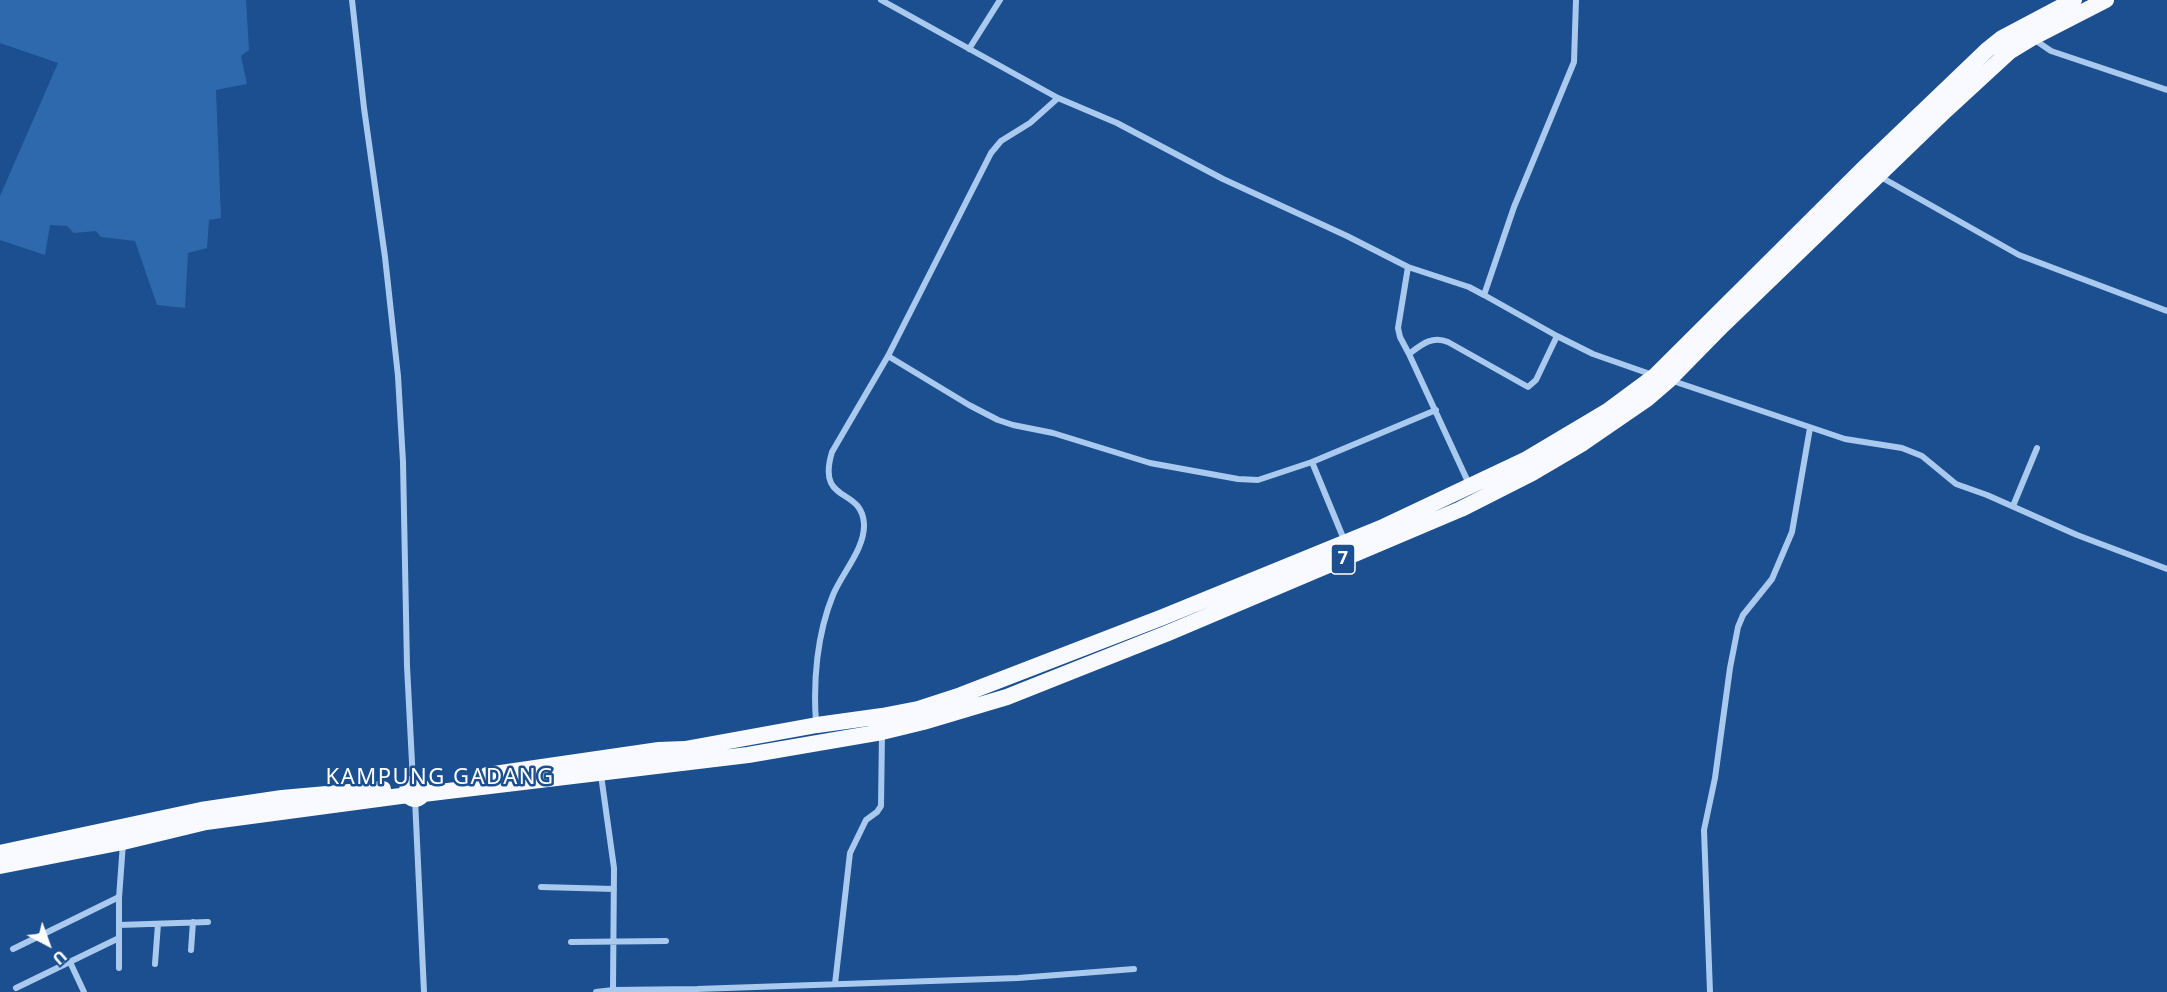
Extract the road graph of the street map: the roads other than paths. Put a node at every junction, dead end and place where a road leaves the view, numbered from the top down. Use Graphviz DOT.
graph roads {
  1 [pos="352,0"];
  2 [pos="881,0"];
  3 [pos="1000,0"];
  4 [pos="1576,0"];
  5 [pos="2074,0"];
  6 [pos="2106,0"];
  7 [pos="2032,38"];
  8 [pos="969,49"];
  9 [pos="2167,90"];
  10 [pos="1058,98"];
  11 [pos="1878,176"];
  12 [pos="1820,222"];
  13 [pos="1408,267"];
  14 [pos="1484,295"];
  15 [pos="2167,311"];
  16 [pos="1557,336"];
  17 [pos="1409,354"];
  18 [pos="888,356"];
  19 [pos="1662,378"];
  20 [pos="1436,410"];
  21 [pos="1810,428"];
  22 [pos="2037,448"];
  23 [pos="1312,462"];
  24 [pos="1529,467"];
  25 [pos="1470,488"];
  26 [pos="2013,506"];
  27 [pos="1345,542"];
  28 [pos="2167,568"];
  29 [pos="1165,625"];
  30 [pos="882,724"];
  31 [pos="817,725"];
  32 [pos="600,772"];
  33 [pos="414,790"];
  34 [pos="158,826"];
  35 [pos="123,842"];
  36 [pos="0,853"];
  37 [pos="0,866"];
  38 [pos="541,887"];
  39 [pos="614,889"];
  40 [pos="119,897"];
  41 [pos="193,922"];
  42 [pos="208,922"];
  43 [pos="158,924"];
  44 [pos="118,925"];
  45 [pos="119,938"];
  46 [pos="666,940"];
  47 [pos="571,942"];
  48 [pos="613,942"];
  49 [pos="13,949"];
  50 [pos="191,950"];
  51 [pos="70,962"];
  52 [pos="155,964"];
  53 [pos="119,968"];
  54 [pos="1134,969"];
  55 [pos="835,984"];
  56 [pos="16,988"];
  57 [pos="751,989"];
  58 [pos="613,990"];
  59 [pos="697,991"];
  60 [pos="84,992"];
  61 [pos="424,992"];
  62 [pos="596,992"];
  63 [pos="1710,992"];
  1 -- 33 [label="street"];
  2 -- 8 [label="street"];
  3 -- 8 [label="street"];
  4 -- 14 [label="street"];
  5 -- 12 [label="highway, 7"];
  6 -- 7 [label="highway, 7"];
  7 -- 9 [label="street"];
  7 -- 11 [label="highway, 7"];
  8 -- 10 [label="street"];
  10 -- 13 [label="street"];
  10 -- 18 [label="street"];
  11 -- 12 [label="highway, 7"];
  11 -- 15 [label="street"];
  12 -- 19 [label="highway, 7"];
  13 -- 14 [label="street"];
  13 -- 17 [label="street"];
  14 -- 16 [label="street"];
  16 -- 17 [label="street"];
  16 -- 19 [label="street"];
  17 -- 20 [label="street"];
  18 -- 23 [label="street"];
  18 -- 31 [label="street"];
  19 -- 21 [label="street"];
  19 -- 24 [label="highway, 7"];
  20 -- 23 [label="street"];
  20 -- 25 [label="street"];
  21 -- 26 [label="street"];
  21 -- 63 [label="street"];
  22 -- 26 [label="street"];
  23 -- 27 [label="street"];
  24 -- 25 [label="highway, 7"];
  24 -- 29 [label="highway, 7"];
  25 -- 27 [label="highway, 7"];
  26 -- 28 [label="street"];
  27 -- 29 [label="highway, 7"];
  29 -- 30 [label="highway, 7"];
  30 -- 31 [label="highway, 7"];
  30 -- 32 [label="highway, 7"];
  30 -- 55 [label="street"];
  31 -- 33 [label="highway, 7"];
  32 -- 33 [label="highway, 7"];
  32 -- 39 [label="street"];
  33 -- 34 [label="highway"];
  33 -- 61 [label="street"];
  34 -- 35 [label="highway"];
  34 -- 36 [label="highway"];
  35 -- 37 [label="highway"];
  35 -- 40 [label="street"];
  38 -- 39 [label="street"];
  39 -- 48 [label="street"];
  40 -- 44 [label="street"];
  40 -- 49 [label="street"];
  41 -- 42 [label="street"];
  41 -- 43 [label="street"];
  41 -- 50 [label="street"];
  43 -- 44 [label="street"];
  43 -- 52 [label="street"];
  44 -- 45 [label="street"];
  45 -- 51 [label="street"];
  45 -- 53 [label="street"];
  46 -- 48 [label="street"];
  47 -- 48 [label="street"];
  48 -- 58 [label="street"];
  51 -- 56 [label="street"];
  51 -- 60 [label="street"];
  54 -- 55 [label="street"];
  55 -- 57 [label="street"];
  57 -- 59 [label="street"];
  58 -- 59 [label="street"];
  58 -- 62 [label="street"];
}
